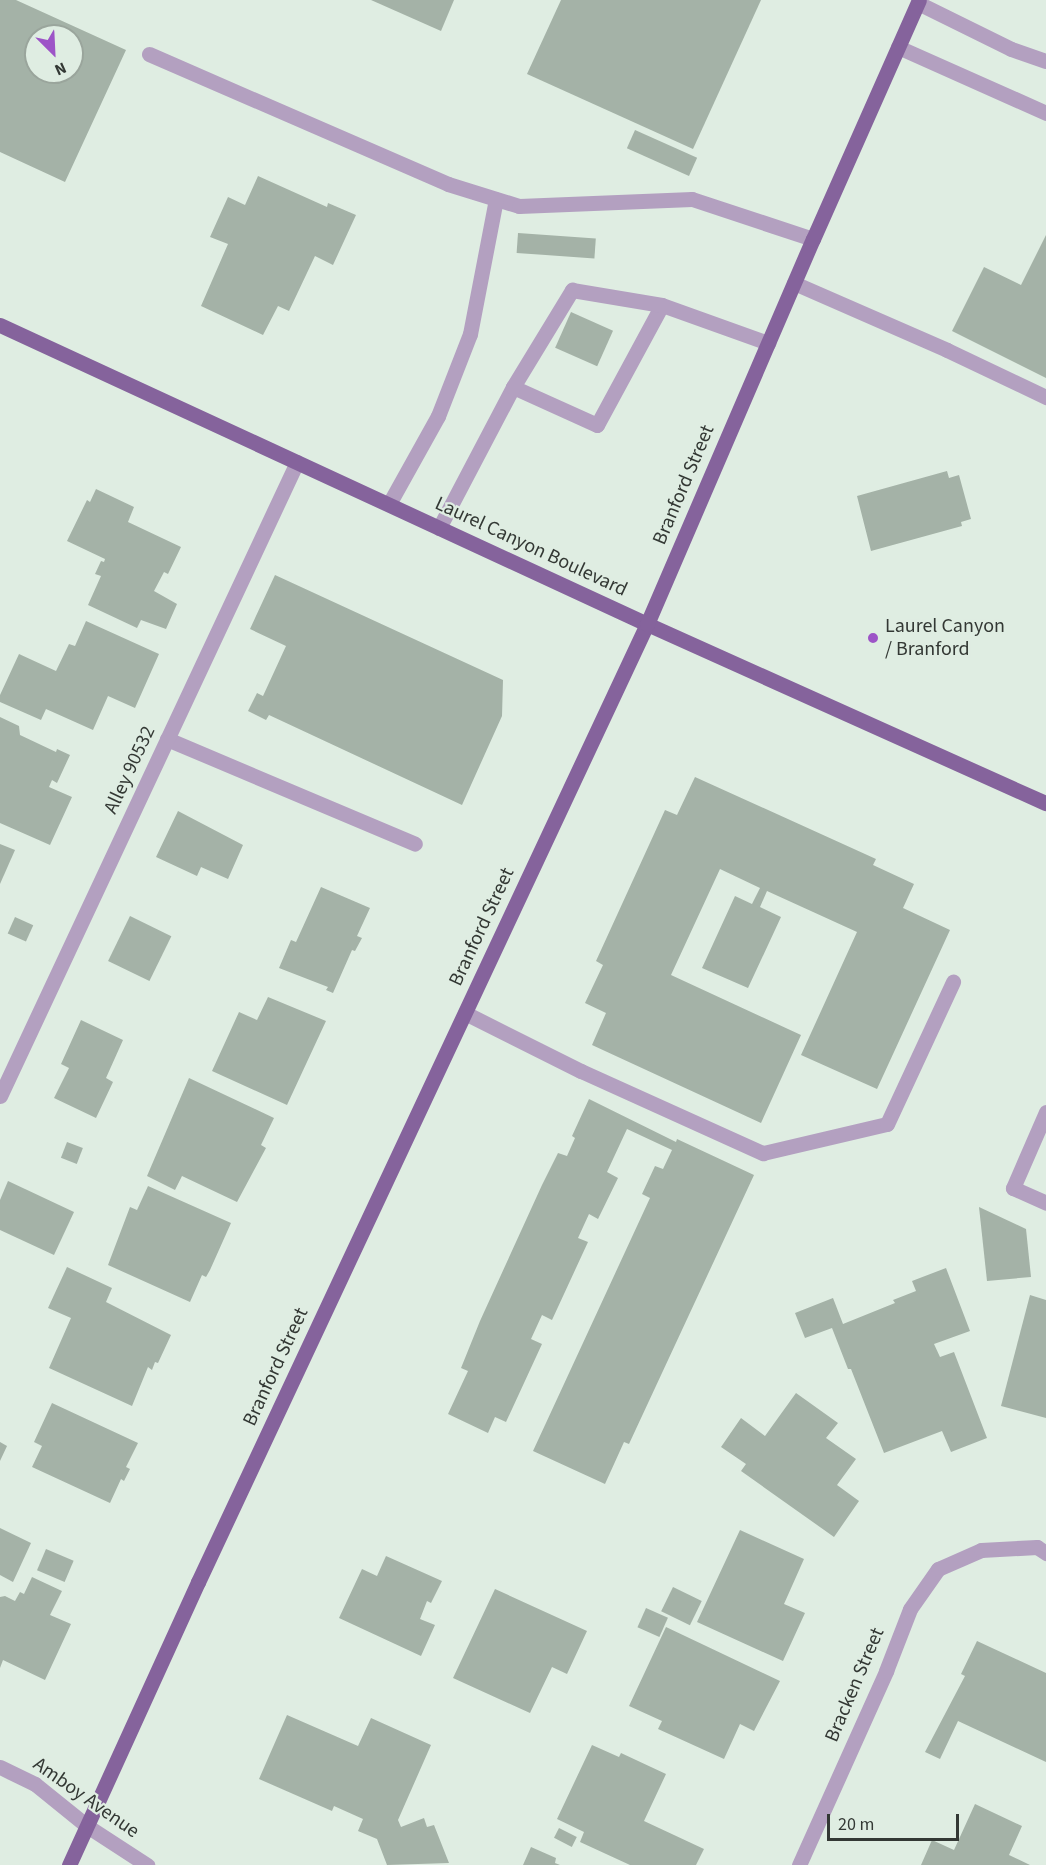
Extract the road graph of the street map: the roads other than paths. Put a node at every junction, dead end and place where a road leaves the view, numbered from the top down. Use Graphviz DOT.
graph roads {
  1 [pos="919,1"];
  2 [pos="898,47"];
  3 [pos="149,54"];
  4 [pos="1046,61"];
  5 [pos="1046,113"];
  6 [pos="496,199"];
  7 [pos="813,239"];
  8 [pos="794,283"];
  9 [pos="662,305"];
  10 [pos="0,325"];
  11 [pos="768,343"];
  12 [pos="513,387"];
  13 [pos="1046,397"];
  14 [pos="297,462"];
  15 [pos="389,504"];
  16 [pos="439,528"];
  17 [pos="647,624"];
  18 [pos="167,739"];
  19 [pos="1046,803"];
  20 [pos="415,844"];
  21 [pos="953,982"];
  22 [pos="465,1013"];
  23 [pos="0,1096"];
  24 [pos="1046,1112"];
  25 [pos="1046,1203"];
  26 [pos="1046,1552"];
  27 [pos="0,1767"];
  28 [pos="87,1826"];
  29 [pos="69,1865"];
  30 [pos="147,1865"];
  31 [pos="799,1865"];
  1 -- 2 [label="main road, Branford Street"];
  1 -- 4 [label="street"];
  2 -- 5 [label="street"];
  2 -- 7 [label="main road, Branford Street"];
  3 -- 6 [label="street"];
  6 -- 7 [label="street"];
  6 -- 15 [label="street"];
  7 -- 8 [label="main road, Branford Street"];
  8 -- 11 [label="main road, Branford Street"];
  8 -- 13 [label="street"];
  9 -- 11 [label="street"];
  9 -- 12 [label="street"];
  9 -- 12 [label="street"];
  10 -- 14 [label="main road, Laurel Canyon Boulevard"];
  11 -- 17 [label="main road, Branford Street"];
  12 -- 16 [label="street"];
  14 -- 15 [label="main road, Laurel Canyon Boulevard"];
  14 -- 18 [label="street, Alley 90532"];
  15 -- 16 [label="main road, Laurel Canyon Boulevard"];
  16 -- 17 [label="main road, Laurel Canyon Boulevard"];
  17 -- 19 [label="main road, Laurel Canyon Boulevard"];
  17 -- 22 [label="main road, Branford Street"];
  18 -- 20 [label="street"];
  18 -- 23 [label="street, Alley 90532"];
  21 -- 22 [label="street"];
  22 -- 28 [label="main road, Branford Street"];
  24 -- 25 [label="street"];
  26 -- 31 [label="street, Bracken Street"];
  27 -- 28 [label="street, Amboy Avenue"];
  28 -- 29 [label="main road, Branford Street"];
  28 -- 30 [label="street, Amboy Avenue"];
}
